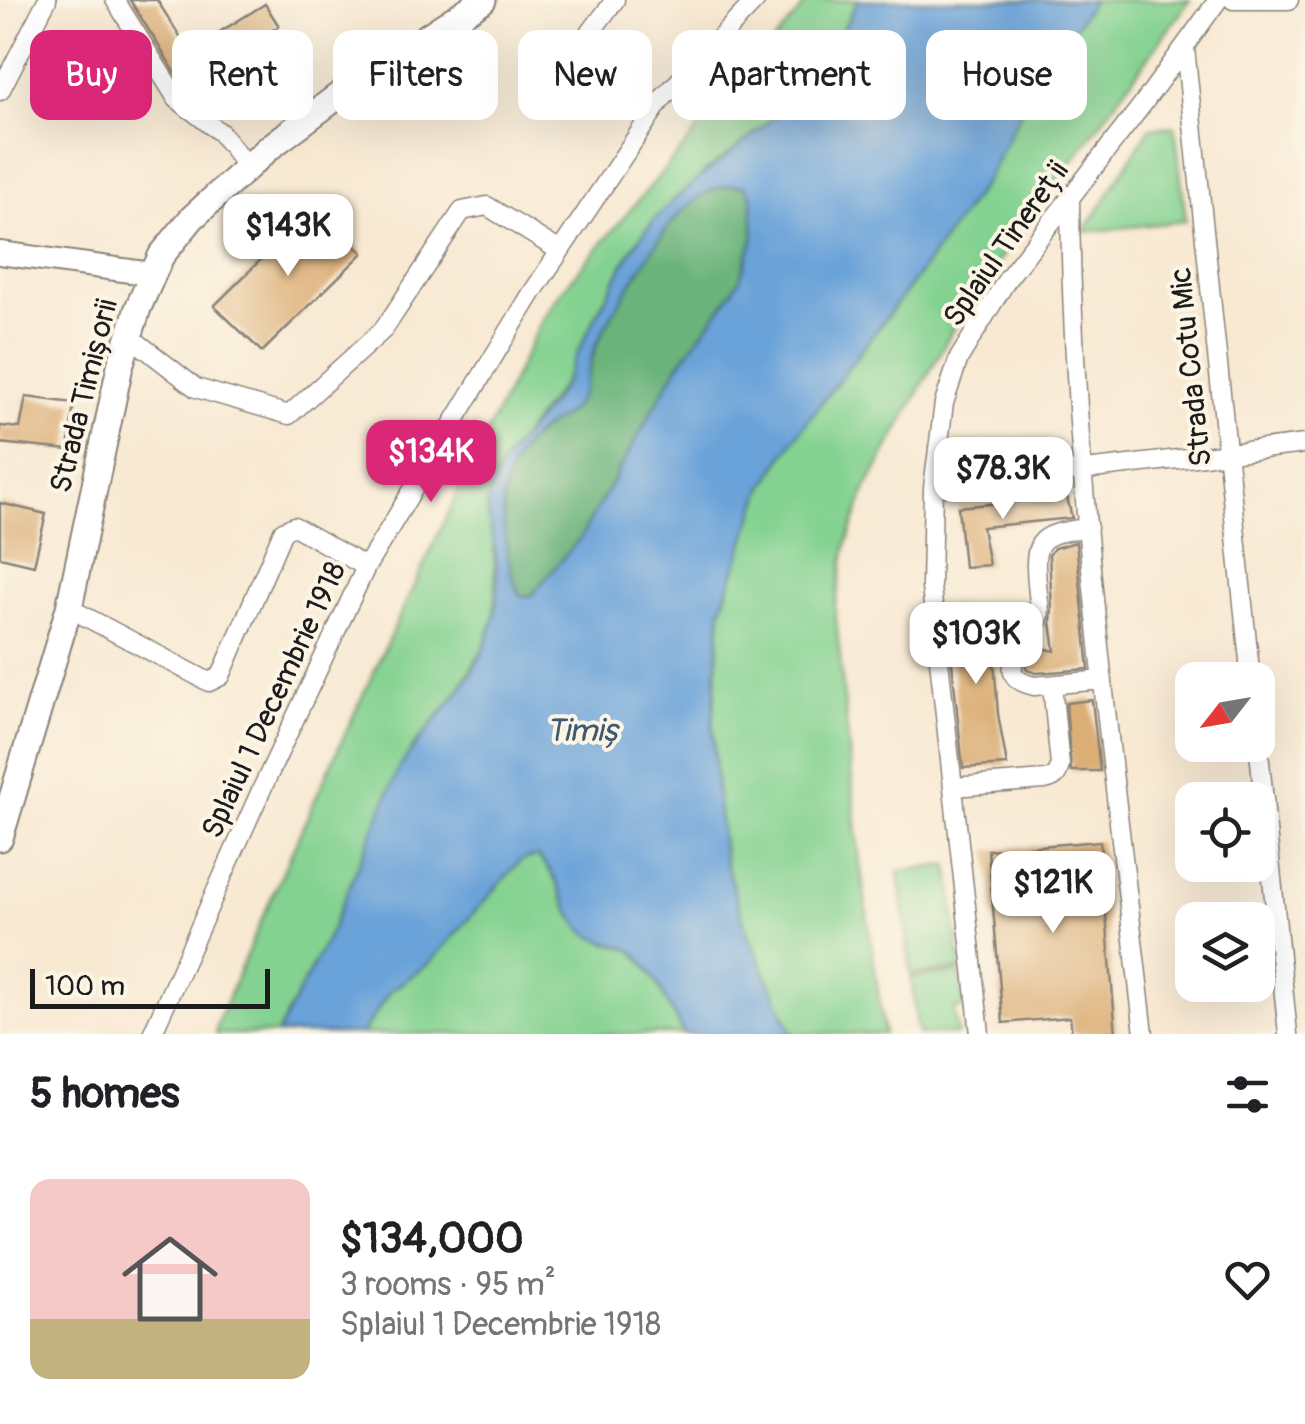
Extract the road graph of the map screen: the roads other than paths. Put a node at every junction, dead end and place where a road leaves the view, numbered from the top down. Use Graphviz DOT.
graph roads {
  1 [pos="48,0"];
  2 [pos="115,0"];
  3 [pos="483,0"];
  4 [pos="615,0"];
  5 [pos="1218,0"];
  6 [pos="1233,0"];
  7 [pos="1289,0"];
  8 [pos="745,4"];
  9 [pos="593,30"];
  10 [pos="1185,48"];
  11 [pos="0,91"];
  12 [pos="247,167"];
  13 [pos="1070,198"];
  14 [pos="560,251"];
  15 [pos="0,253"];
  16 [pos="152,274"];
  17 [pos="129,336"];
  18 [pos="1305,444"];
  19 [pos="1228,454"];
  20 [pos="1083,471"];
  21 [pos="933,488"];
  22 [pos="1088,528"];
  23 [pos="366,567"];
  24 [pos="69,608"];
  25 [pos="1249,662"];
  26 [pos="1103,680"];
  27 [pos="1052,685"];
  28 [pos="1260,762"];
  29 [pos="953,787"];
  30 [pos="0,838"];
  31 [pos="152,1034"];
  32 [pos="980,1034"];
  33 [pos="1144,1034"];
  34 [pos="1288,1034"];
  1 -- 11 [label="street"];
  2 -- 12 [label="street"];
  3 -- 12 [label="main road, Strada Timișorii"];
  4 -- 9 [label="street"];
  5 -- 10 [label="street, Splaiul Tinereții"];
  6 -- 7 [label="street"];
  8 -- 14 [label="street, Splaiul 1 Decembrie 1918"];
  10 -- 13 [label="street, Splaiul Tinereții"];
  10 -- 19 [label="street, Strada Cotu Mic"];
  12 -- 16 [label="main road, Strada Timișorii"];
  13 -- 20 [label="street"];
  13 -- 21 [label="street, Splaiul Tinereții"];
  14 -- 17 [label="street"];
  14 -- 23 [label="street, Splaiul 1 Decembrie 1918"];
  15 -- 16 [label="main road"];
  16 -- 17 [label="main road, Strada Timișorii"];
  17 -- 24 [label="main road, Strada Timișorii"];
  18 -- 19 [label="street"];
  19 -- 20 [label="street"];
  19 -- 25 [label="street, Strada Cotu Mic"];
  20 -- 21 [label="street"];
  20 -- 22 [label="street"];
  21 -- 29 [label="street, Splaiul Tinereții"];
  22 -- 26 [label="street"];
  22 -- 27 [label="street"];
  23 -- 24 [label="street"];
  23 -- 31 [label="street, Splaiul 1 Decembrie 1918"];
  24 -- 30 [label="main road, Strada Timișorii"];
  26 -- 27 [label="street"];
  26 -- 33 [label="street"];
  27 -- 29 [label="street"];
  28 -- 34 [label="street"];
  29 -- 32 [label="street, Splaiul Tinereții"];
}
